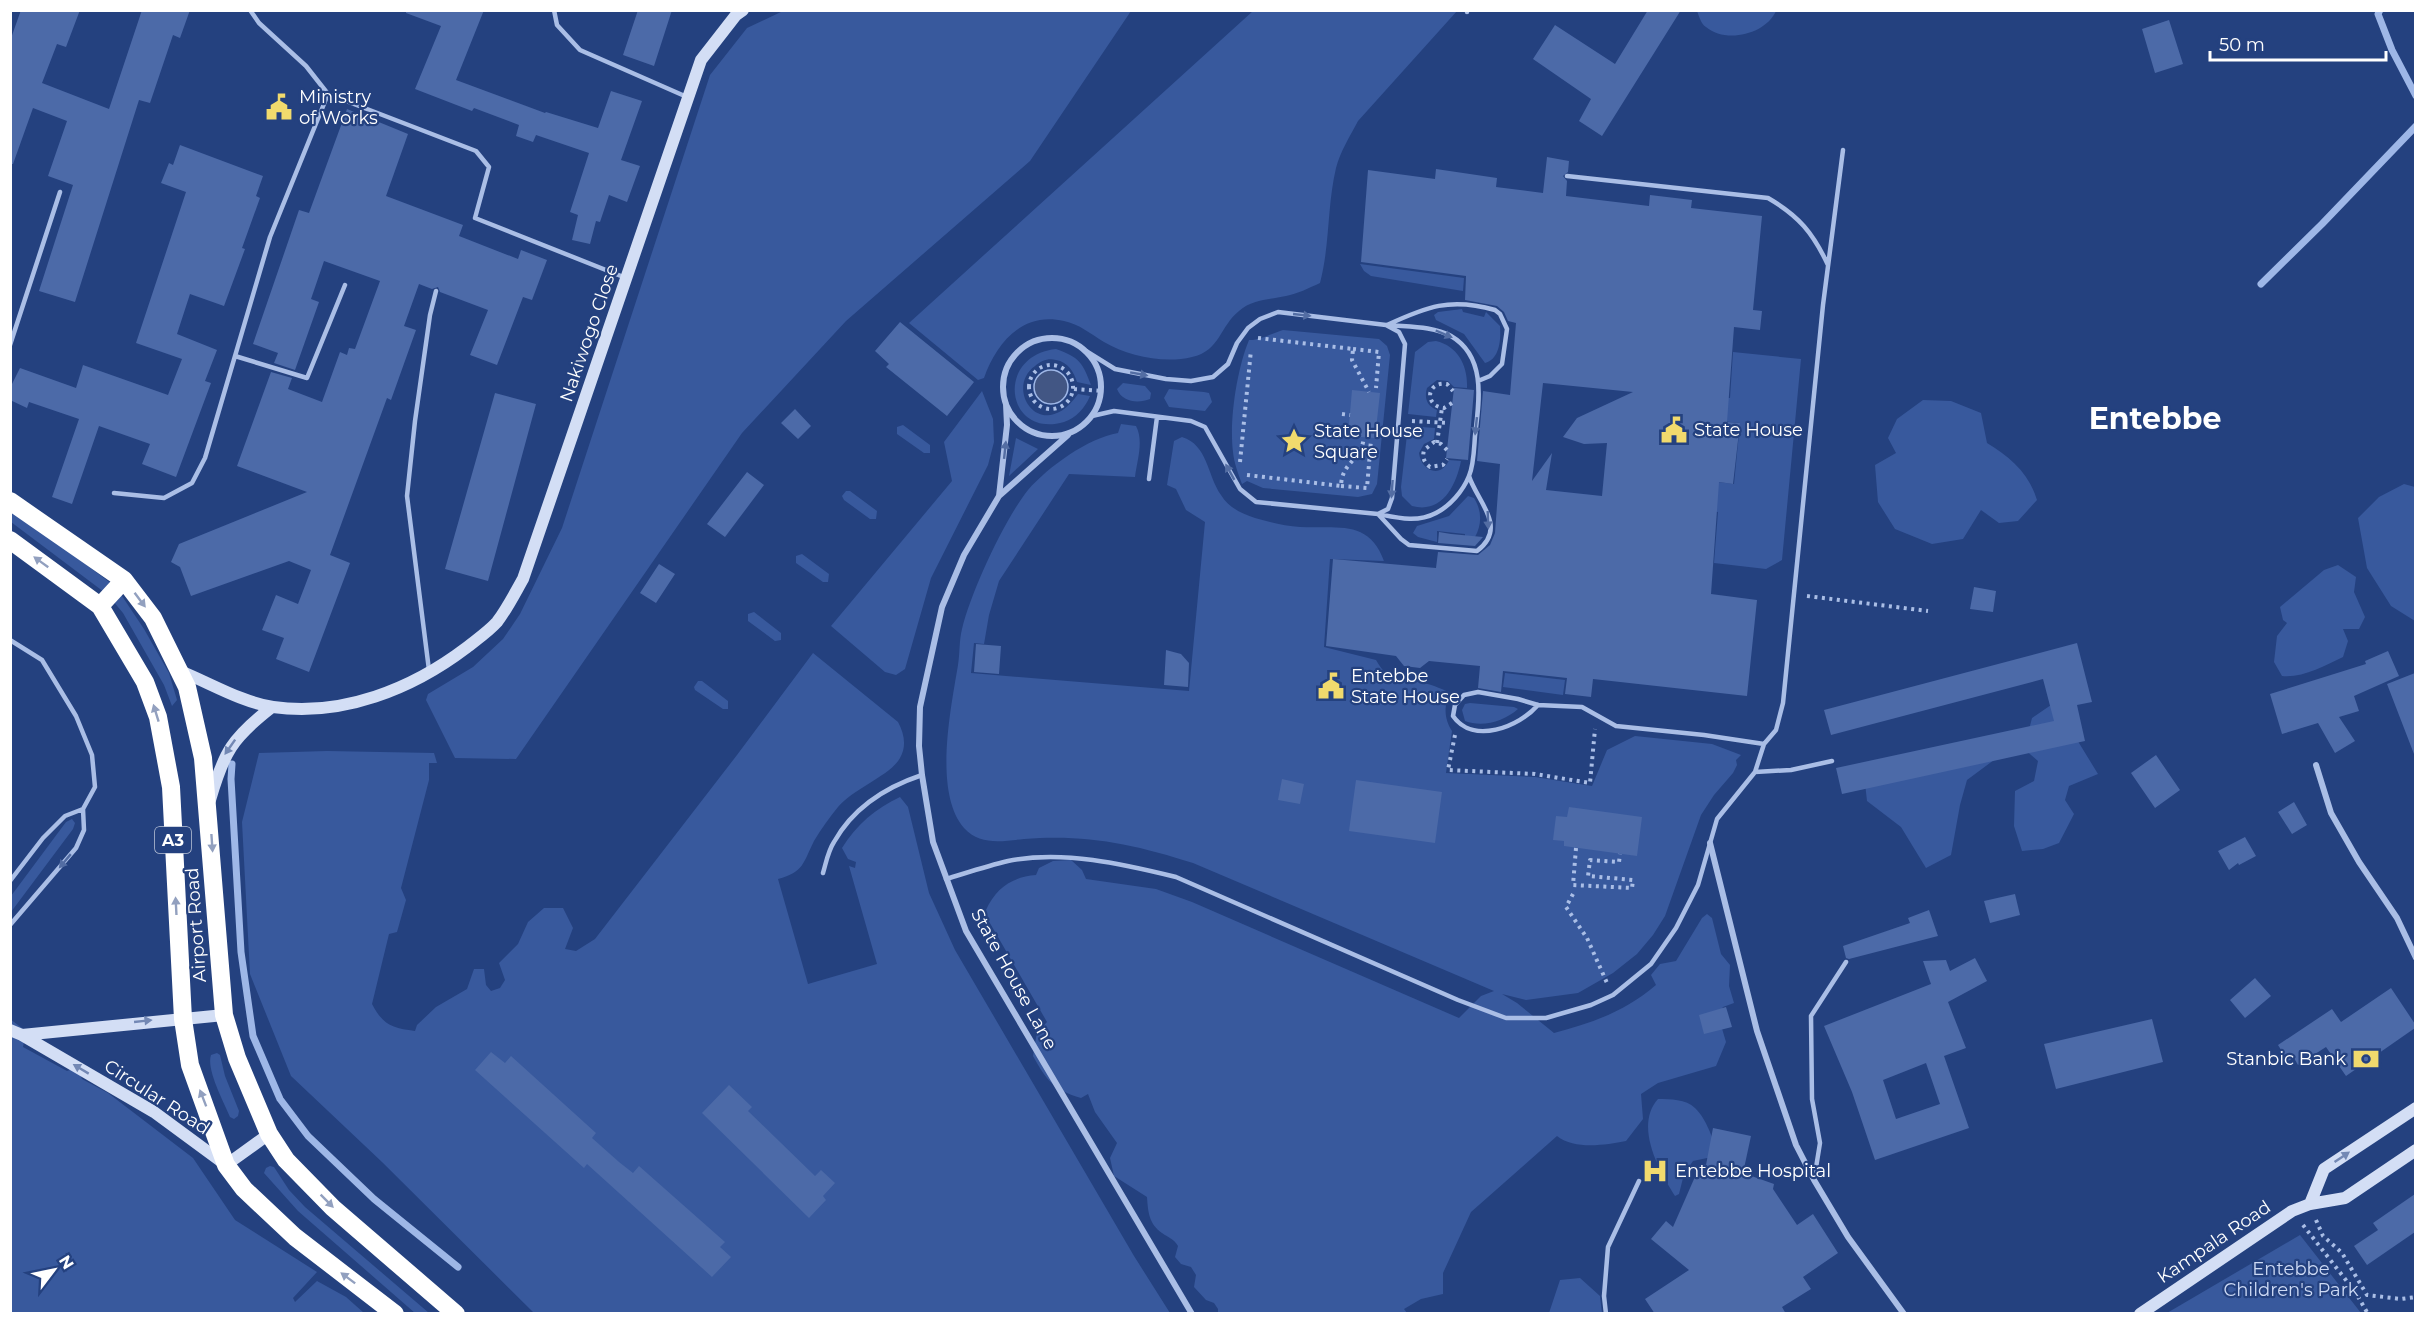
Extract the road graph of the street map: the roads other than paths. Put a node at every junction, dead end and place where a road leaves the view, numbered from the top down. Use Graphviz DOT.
graph roads {
  1 [pos="250,10"];
  2 [pos="554,10"];
  3 [pos="738,12"];
  4 [pos="328,94"];
  5 [pos="687,97"];
  6 [pos="1843,150"];
  7 [pos="1567,176"];
  8 [pos="60,192"];
  9 [pos="1828,265"];
  10 [pos="627,278"];
  11 [pos="345,285"];
  12 [pos="436,291"];
  13 [pos="1386,325"];
  14 [pos="10,345"];
  15 [pos="1086,351"];
  16 [pos="235,356"];
  17 [pos="1478,381"];
  18 [pos="1006,404"];
  19 [pos="1092,417"];
  20 [pos="1156,417"];
  21 [pos="1068,435"];
  22 [pos="1469,476"];
  23 [pos="1149,479"];
  24 [pos="114,494"];
  25 [pos="999,496"];
  26 [pos="10,501"];
  27 [pos="1378,514"];
  28 [pos="10,540"];
  29 [pos="124,580"];
  30 [pos="100,606"];
  31 [pos="10,640"];
  32 [pos="180,671"];
  33 [pos="429,673"];
  34 [pos="1538,705"];
  35 [pos="272,707"];
  36 [pos="1764,744"];
  37 [pos="1832,761"];
  38 [pos="2316,765"];
  39 [pos="1755,772"];
  40 [pos="922,776"];
  41 [pos="208,805"];
  42 [pos="83,809"];
  43 [pos="1710,843"];
  44 [pos="824,873"];
  45 [pos="946,879"];
  46 [pos="10,881"];
  47 [pos="10,925"];
  48 [pos="2415,958"];
  49 [pos="1846,962"];
  50 [pos="224,1015"];
  51 [pos="183,1019"];
  52 [pos="16,1033"];
  53 [pos="2415,1108"];
  54 [pos="268,1134"];
  55 [pos="2415,1150"];
  56 [pos="226,1164"];
  57 [pos="1814,1180"];
  58 [pos="1639,1181"];
  59 [pos="2310,1204"];
  60 [pos="395,1314"];
  61 [pos="456,1314"];
  62 [pos="1192,1314"];
  63 [pos="1606,1314"];
  64 [pos="1904,1314"];
  65 [pos="2139,1314"];
  1 -- 4 [label="lane"];
  2 -- 5 [label="lane"];
  3 -- 5 [label="street, Nakiwogo Close"];
  4 -- 10 [label="lane"];
  4 -- 16 [label="lane"];
  5 -- 10 [label="street, Nakiwogo Close"];
  6 -- 9 [label="lane"];
  7 -- 9 [label="lane"];
  8 -- 14 [label="lane"];
  9 -- 36 [label="lane"];
  10 -- 33 [label="street, Nakiwogo Close"];
  11 -- 16 [label="lane"];
  12 -- 33 [label="lane"];
  15 -- 13 [label="lane, one-way"];
  13 -- 17 [label="lane, one-way"];
  13 -- 17 [label="lane"];
  13 -- 27 [label="lane, one-way"];
  15 -- 18 [label="street"];
  15 -- 19 [label="street"];
  16 -- 24 [label="lane"];
  17 -- 22 [label="lane, one-way"];
  18 -- 21 [label="street"];
  25 -- 18 [label="street, one-way"];
  19 -- 20 [label="lane"];
  19 -- 21 [label="street"];
  20 -- 23 [label="lane"];
  27 -- 20 [label="lane, one-way"];
  21 -- 25 [label="street"];
  22 -- 27 [label="lane"];
  22 -- 27 [label="lane, one-way"];
  25 -- 40 [label="street, State House Lane"];
  26 -- 29 [label="highway, Airport Road / A3"];
  30 -- 28 [label="highway, Airport Road / A3, one-way"];
  29 -- 30 [label="highway"];
  29 -- 32 [label="highway, Airport Road / A3, one-way"];
  51 -- 30 [label="highway, Airport Road / A3, one-way"];
  31 -- 42 [label="lane"];
  32 -- 35 [label="street, Nakiwogo Close"];
  32 -- 41 [label="highway, Airport Road / A3"];
  33 -- 35 [label="street, Nakiwogo Close"];
  34 -- 34 [label="lane"];
  34 -- 36 [label="lane"];
  35 -- 41 [label="street, one-way"];
  36 -- 39 [label="lane"];
  37 -- 39 [label="lane"];
  38 -- 48 [label="street"];
  39 -- 43 [label="lane"];
  40 -- 44 [label="lane"];
  40 -- 45 [label="street, State House Lane"];
  41 -- 50 [label="highway, Airport Road / A3, one-way"];
  42 -- 46 [label="lane"];
  42 -- 47 [label="lane, one-way"];
  43 -- 45 [label="lane"];
  43 -- 57 [label="street"];
  45 -- 62 [label="street, State House Lane"];
  49 -- 57 [label="lane"];
  50 -- 51 [label="street, Circular Road"];
  50 -- 54 [label="highway, Airport Road / A3"];
  52 -- 51 [label="street, Circular Road, one-way"];
  56 -- 51 [label="highway, Airport Road / A3, one-way"];
  56 -- 52 [label="street, Circular Road, one-way"];
  59 -- 53 [label="street, one-way"];
  54 -- 56 [label="street"];
  54 -- 61 [label="highway, Airport Road, one-way"];
  55 -- 59 [label="street, Kampala Road"];
  60 -- 56 [label="highway, Airport Road / A3, one-way"];
  57 -- 64 [label="street"];
  58 -- 63 [label="lane"];
  59 -- 65 [label="street, Kampala Road"];
}
